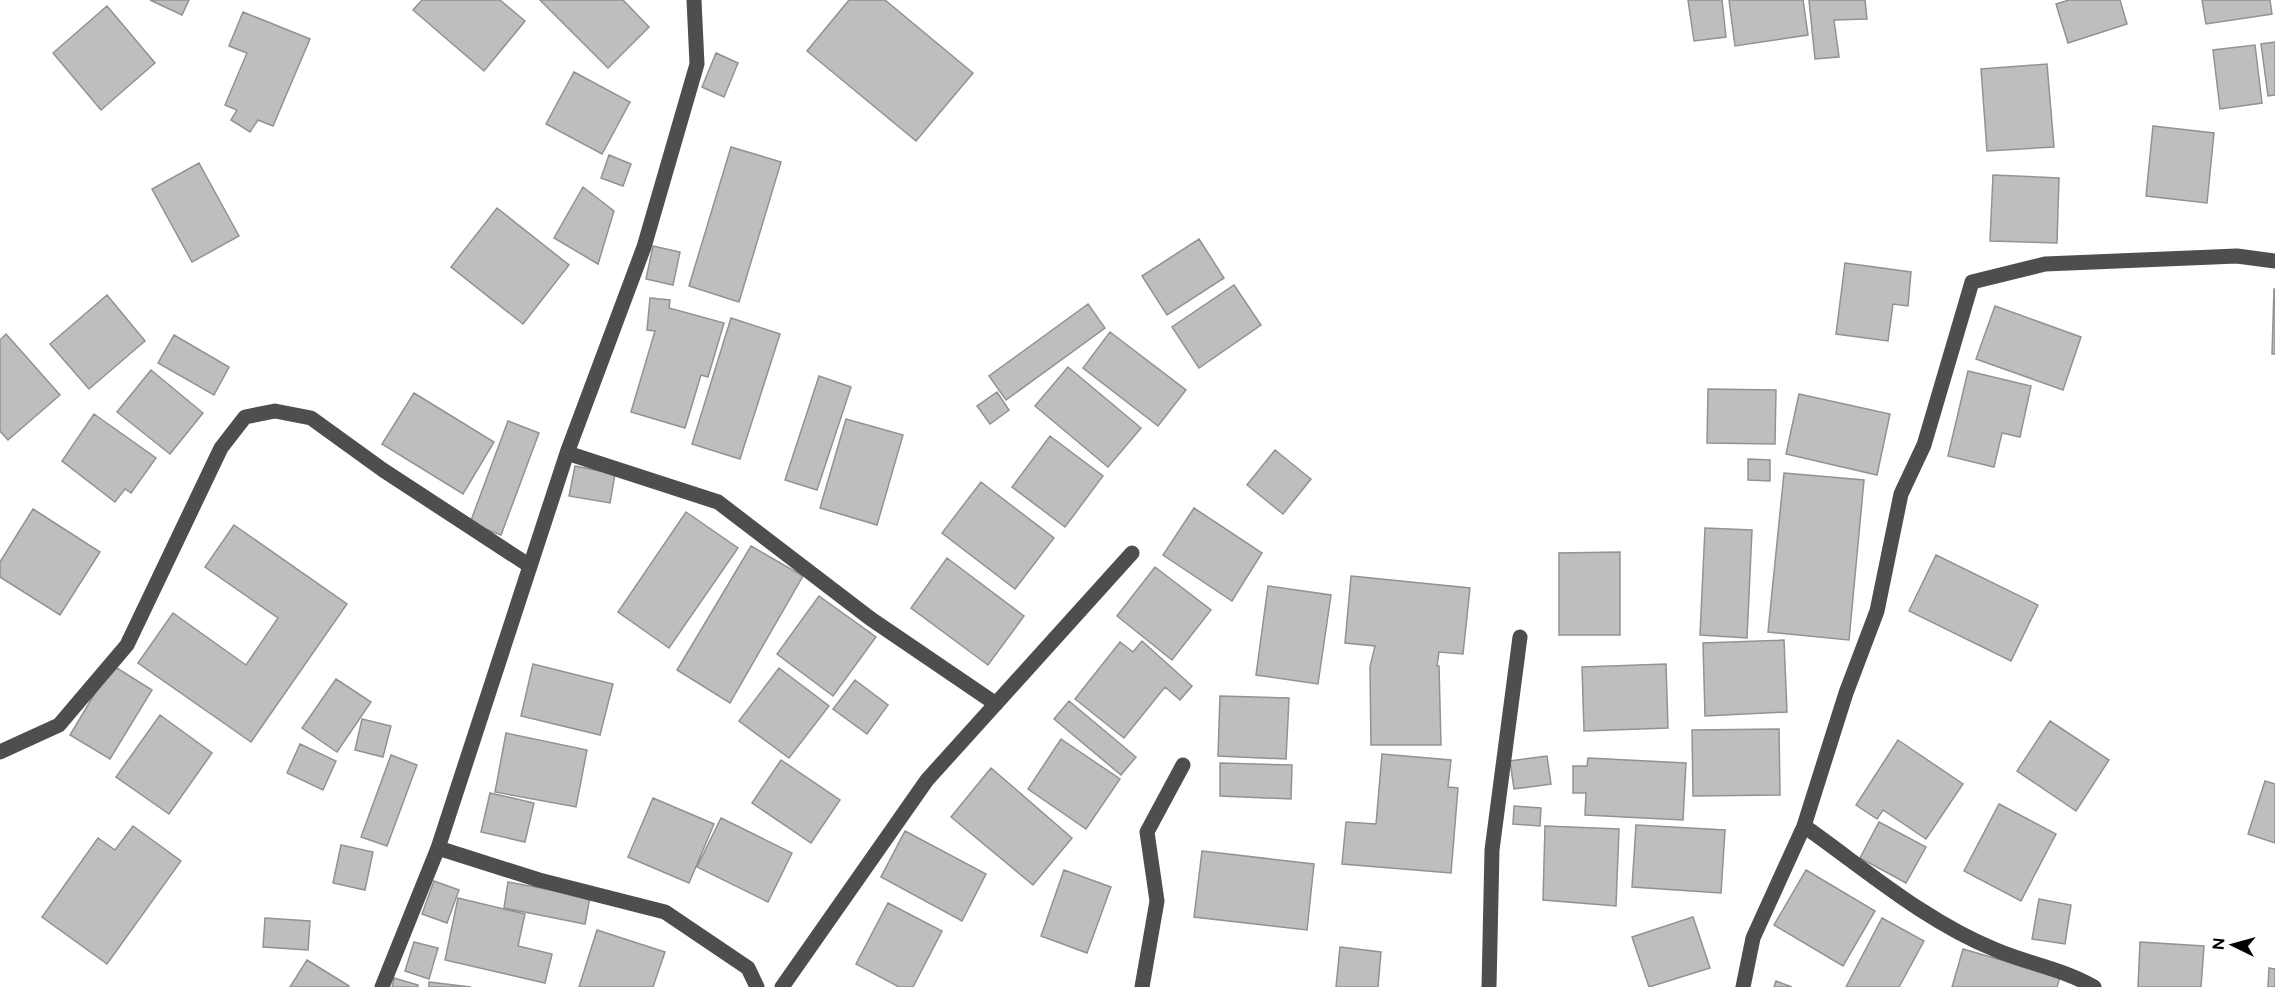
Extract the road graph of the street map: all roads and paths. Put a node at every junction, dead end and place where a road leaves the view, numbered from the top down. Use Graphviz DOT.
graph roads {
  1 [pos="694,0"];
  2 [pos="2275,261"];
  3 [pos="567,453"];
  4 [pos="1132,553"];
  5 [pos="530,566"];
  6 [pos="1520,637"];
  7 [pos="996,704"];
  8 [pos="0,752"];
  9 [pos="1183,765"];
  10 [pos="1804,826"];
  11 [pos="438,848"];
  12 [pos="2072,981"];
  13 [pos="382,987"];
  14 [pos="757,987"];
  15 [pos="782,987"];
  16 [pos="1142,987"];
  17 [pos="1489,987"];
  18 [pos="1743,987"];
  19 [pos="2094,987"];
  1 -- 3 [label="street"];
  2 -- 10 [label="street"];
  3 -- 5 [label="street"];
  3 -- 7 [label="street"];
  4 -- 7 [label="street"];
  5 -- 8 [label="street"];
  5 -- 11 [label="street"];
  6 -- 17 [label="street"];
  7 -- 15 [label="street"];
  9 -- 16 [label="street"];
  10 -- 12 [label="street"];
  10 -- 18 [label="street"];
  11 -- 13 [label="street"];
  11 -- 14 [label="street"];
  12 -- 19 [label="street"];
}
